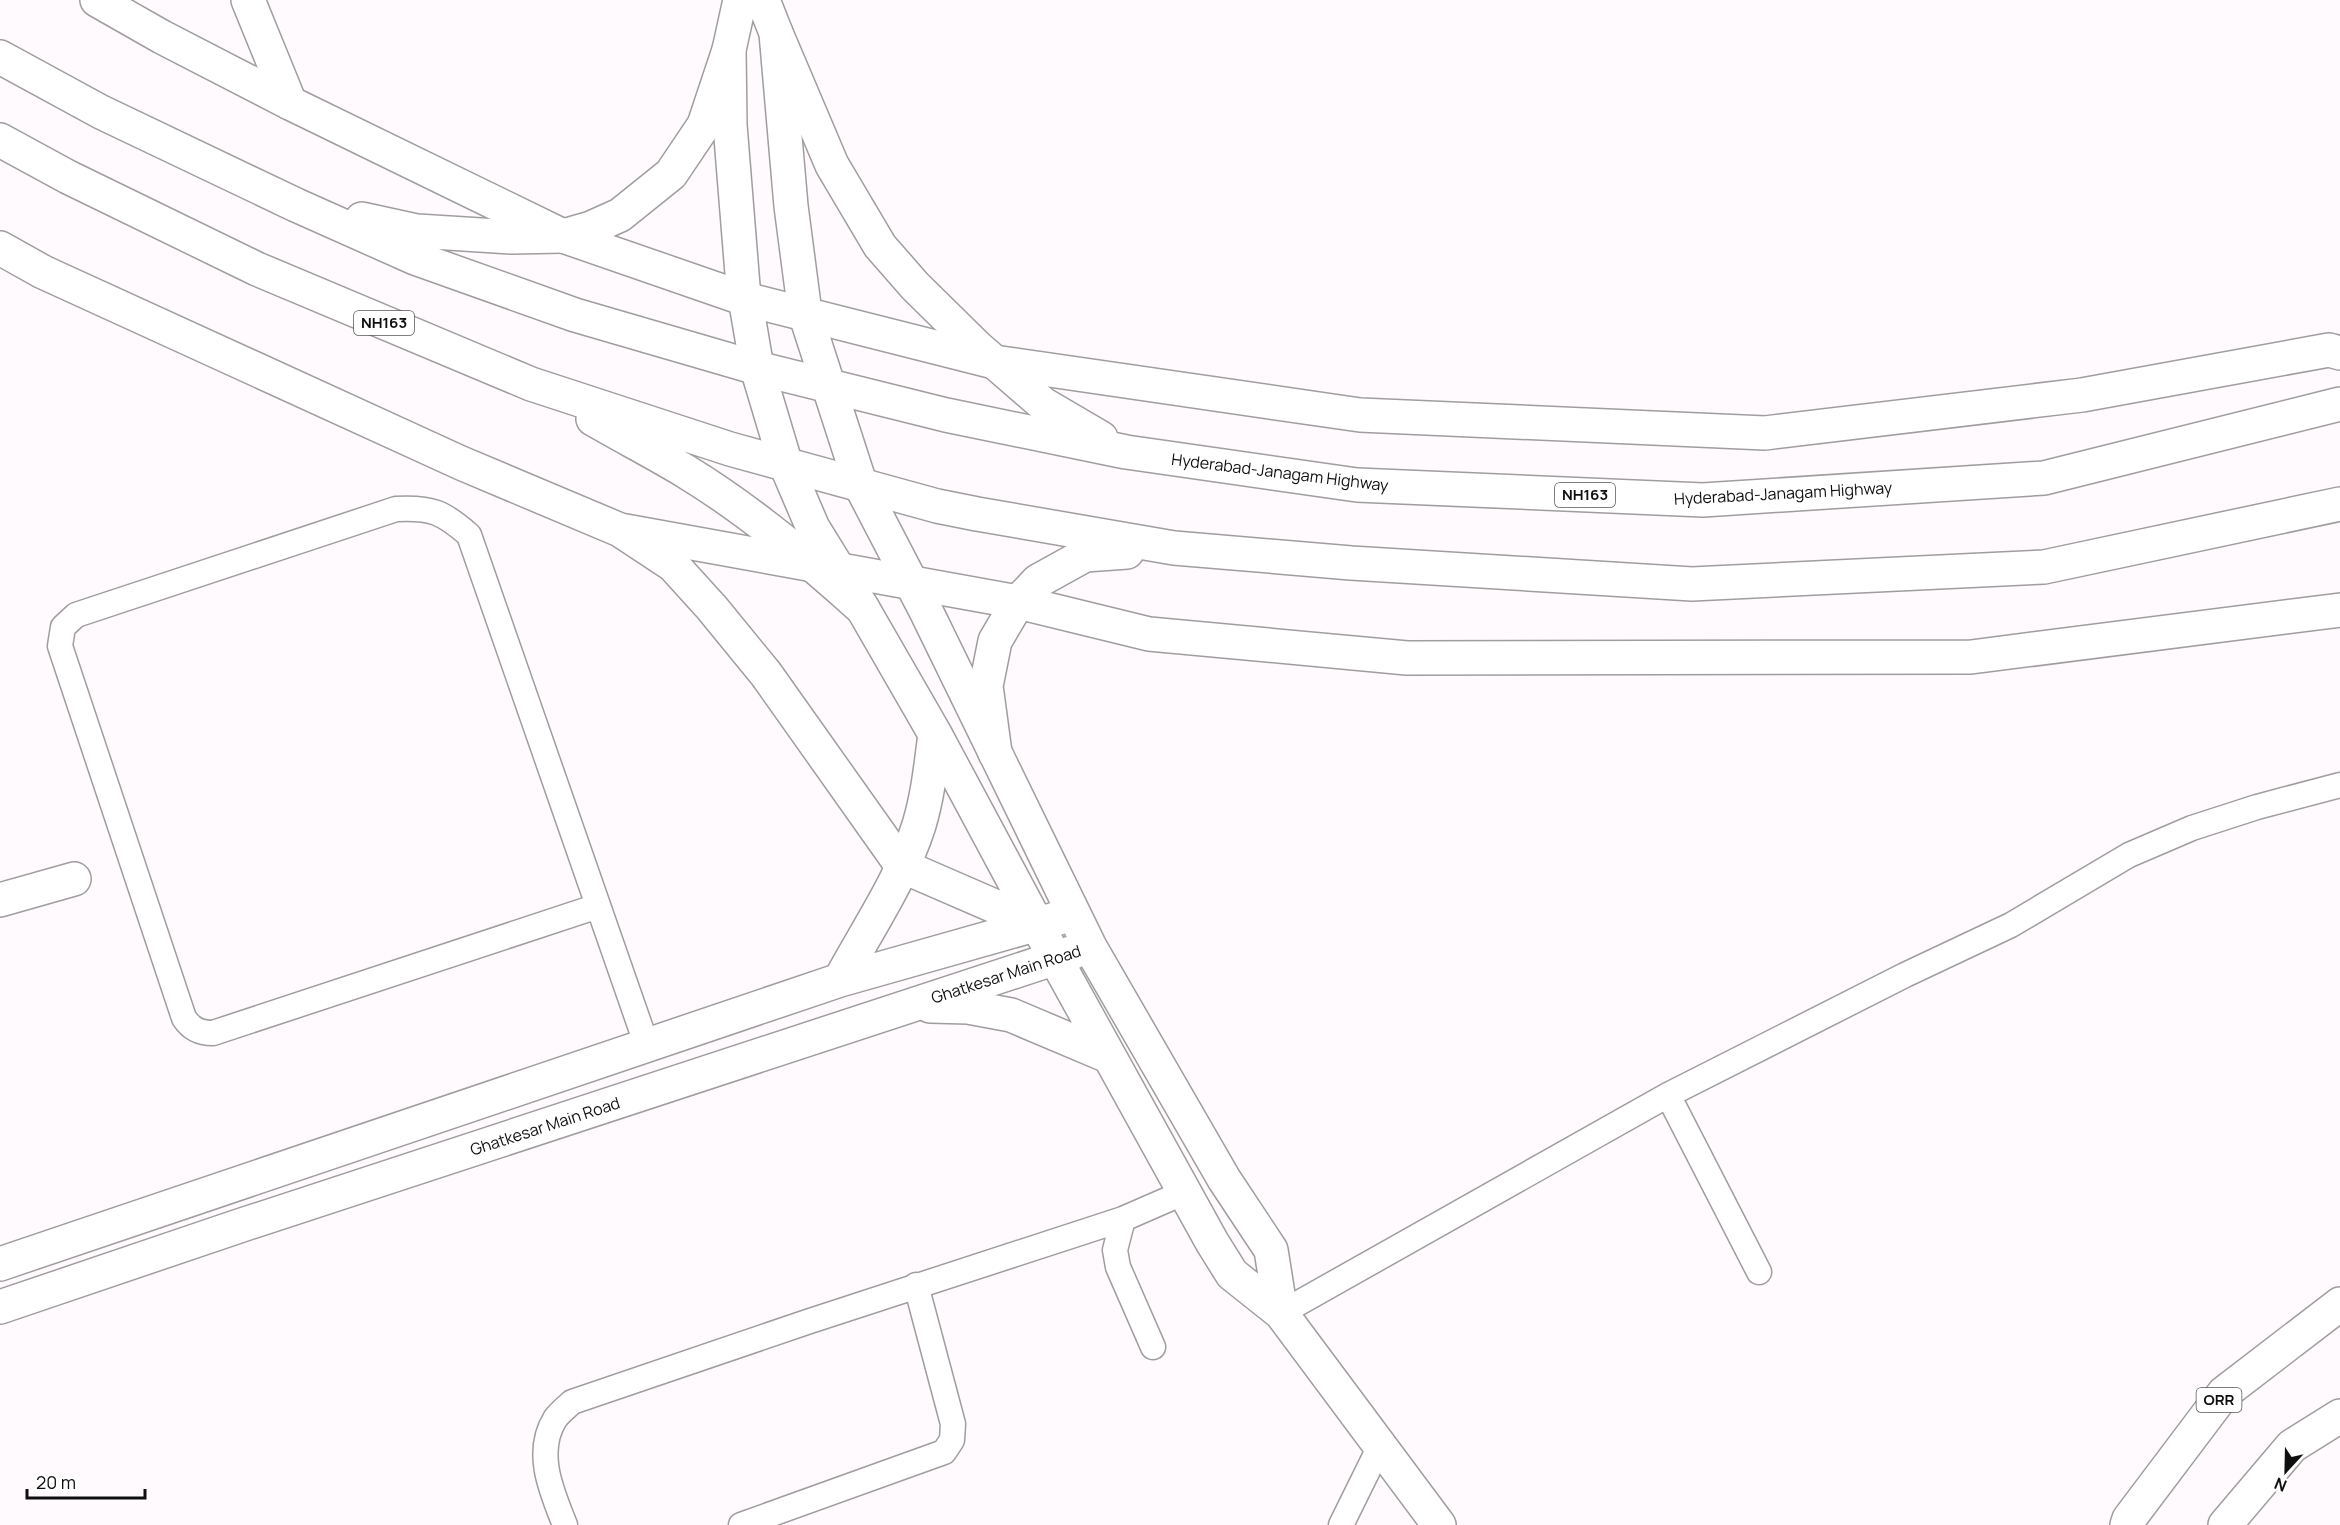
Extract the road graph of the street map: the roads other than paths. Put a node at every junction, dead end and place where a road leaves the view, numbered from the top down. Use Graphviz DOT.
graph roads {
  1 [pos="97,0"];
  2 [pos="248,0"];
  3 [pos="740,0"];
  4 [pos="763,0"];
  5 [pos="776,33"];
  6 [pos="729,50"];
  7 [pos="0,57"];
  8 [pos="290,103"];
  9 [pos="0,140"];
  10 [pos="296,205"];
  11 [pos="563,236"];
  12 [pos="0,248"];
  13 [pos="745,299"];
  14 [pos="805,313"];
  15 [pos="2340,353"];
  16 [pos="994,362"];
  17 [pos="757,368"];
  18 [pos="531,384"];
  19 [pos="830,386"];
  20 [pos="2340,404"];
  21 [pos="1126,452"];
  22 [pos="786,465"];
  23 [pos="861,486"];
  24 [pos="2340,504"];
  25 [pos="620,530"];
  26 [pos="1174,548"];
  27 [pos="827,568"];
  28 [pos="911,583"];
  29 [pos="1018,602"];
  30 [pos="2340,610"];
  31 [pos="935,734"];
  32 [pos="995,753"];
  33 [pos="2340,785"];
  34 [pos="902,866"];
  35 [pos="74,879"];
  36 [pos="0,900"];
  37 [pos="598,906"];
  38 [pos="1072,913"];
  39 [pos="1038,925"];
  40 [pos="1090,947"];
  41 [pos="1055,958"];
  42 [pos="840,980"];
  43 [pos="911,1006"];
  44 [pos="647,1046"];
  45 [pos="1108,1056"];
  46 [pos="1668,1095"];
  47 [pos="1185,1192"];
  48 [pos="1123,1220"];
  49 [pos="0,1264"];
  50 [pos="1759,1272"];
  51 [pos="916,1285"];
  52 [pos="2340,1304"];
  53 [pos="0,1307"];
  54 [pos="1281,1313"];
  55 [pos="1153,1347"];
  56 [pos="2340,1416"];
  57 [pos="1380,1446"];
  58 [pos="565,1525"];
  59 [pos="741,1525"];
  60 [pos="1341,1525"];
  61 [pos="1439,1525"];
  62 [pos="2127,1525"];
  63 [pos="2225,1525"];
  1 -- 8 [label="main road"];
  2 -- 8 [label="main road"];
  3 -- 6 [label="main road"];
  4 -- 5 [label="main road"];
  5 -- 14 [label="main road"];
  5 -- 16 [label="main road"];
  6 -- 11 [label="main road"];
  6 -- 13 [label="main road"];
  7 -- 10 [label="main road, NH163"];
  8 -- 11 [label="main road"];
  9 -- 18 [label="main road, NH163"];
  10 -- 11 [label="main road"];
  10 -- 17 [label="main road, NH163"];
  11 -- 13 [label="main road"];
  12 -- 25 [label="main road"];
  13 -- 14 [label="main road"];
  13 -- 17 [label="main road"];
  14 -- 16 [label="main road"];
  14 -- 19 [label="main road"];
  15 -- 16 [label="main road"];
  16 -- 21 [label="main road"];
  17 -- 19 [label="main road, NH163"];
  17 -- 22 [label="main road"];
  18 -- 22 [label="main road, NH163"];
  18 -- 27 [label="main road"];
  19 -- 21 [label="main road, Hyderabad-Janagam Highway / NH163"];
  19 -- 23 [label="main road"];
  20 -- 21 [label="main road, Hyderabad-Janagam Highway / NH163"];
  22 -- 23 [label="main road, NH163"];
  22 -- 27 [label="main road"];
  23 -- 26 [label="main road, NH163"];
  23 -- 28 [label="main road"];
  24 -- 26 [label="main road, NH163"];
  25 -- 27 [label="main road"];
  25 -- 34 [label="main road"];
  26 -- 29 [label="main road"];
  27 -- 28 [label="main road"];
  27 -- 31 [label="main road"];
  28 -- 29 [label="main road"];
  28 -- 32 [label="main road"];
  29 -- 30 [label="main road"];
  29 -- 32 [label="main road"];
  31 -- 34 [label="main road"];
  31 -- 39 [label="main road"];
  32 -- 38 [label="main road"];
  33 -- 46 [label="lane"];
  34 -- 39 [label="main road"];
  34 -- 42 [label="main road"];
  35 -- 36 [label="main road"];
  37 -- 37 [label="lane"];
  37 -- 44 [label="lane"];
  38 -- 39 [label="main road"];
  38 -- 40 [label="main road"];
  39 -- 41 [label="main road"];
  39 -- 42 [label="main road"];
  40 -- 41 [label="main road, Ghatkesar Main Road"];
  40 -- 54 [label="main road"];
  41 -- 43 [label="main road, Ghatkesar Main Road"];
  41 -- 45 [label="main road"];
  42 -- 44 [label="main road"];
  43 -- 45 [label="main road"];
  43 -- 53 [label="main road, Ghatkesar Main Road"];
  44 -- 49 [label="main road"];
  45 -- 47 [label="main road"];
  46 -- 50 [label="lane"];
  46 -- 54 [label="lane"];
  47 -- 48 [label="lane"];
  47 -- 54 [label="main road"];
  48 -- 51 [label="lane"];
  48 -- 55 [label="lane"];
  51 -- 58 [label="lane"];
  51 -- 59 [label="lane"];
  52 -- 62 [label="main road, ORR"];
  54 -- 57 [label="main road"];
  56 -- 63 [label="main road"];
  57 -- 60 [label="lane"];
  57 -- 61 [label="main road"];
}
